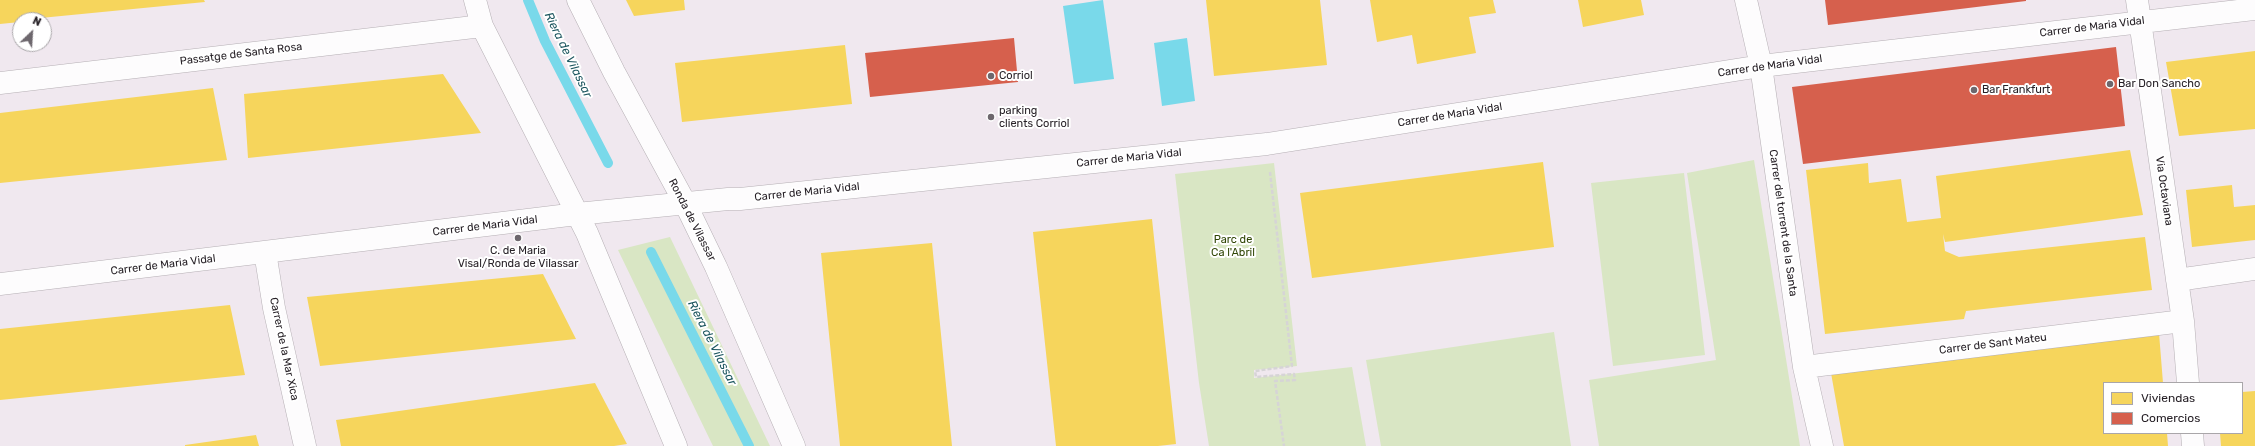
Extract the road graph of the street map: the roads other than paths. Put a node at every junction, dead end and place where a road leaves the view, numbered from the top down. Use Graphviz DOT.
graph roads {
  1 [pos="475,0"];
  2 [pos="578,0"];
  3 [pos="1746,0"];
  4 [pos="2137,0"];
  5 [pos="2255,9"];
  6 [pos="2140,22"];
  7 [pos="482,26"];
  8 [pos="1761,66"];
  9 [pos="0,82"];
  10 [pos="685,203"];
  11 [pos="577,214"];
  12 [pos="265,252"];
  13 [pos="2255,269"];
  14 [pos="2177,280"];
  15 [pos="0,284"];
  16 [pos="2182,321"];
  17 [pos="1804,367"];
  18 [pos="2188,382"];
  19 [pos="2192,434"];
  20 [pos="304,446"];
  21 [pos="676,446"];
  22 [pos="794,446"];
  23 [pos="1822,446"];
  24 [pos="2193,446"];
  1 -- 7 [label="street"];
  2 -- 10 [label="street, Ronda de Vilassar"];
  3 -- 8 [label="street, Carrer del torrent de la Santa"];
  4 -- 6 [label="street, Via Octaviana"];
  5 -- 6 [label="street, Carrer de Maria Vidal"];
  6 -- 8 [label="street, Carrer de Maria Vidal"];
  6 -- 14 [label="street, Via Octaviana"];
  7 -- 9 [label="street, Passatge de Santa Rosa"];
  7 -- 11 [label="street"];
  8 -- 10 [label="street, Carrer de Maria Vidal"];
  8 -- 17 [label="street, Carrer del torrent de la Santa"];
  10 -- 11 [label="street, Carrer de Maria Vidal"];
  10 -- 22 [label="street, Ronda de Vilassar"];
  11 -- 12 [label="street, Carrer de Maria Vidal"];
  11 -- 21 [label="street"];
  12 -- 15 [label="street, Carrer de Maria Vidal"];
  12 -- 20 [label="street, Carrer de la Mar Xica"];
  13 -- 14 [label="street"];
  14 -- 16 [label="street, Via Octaviana"];
  16 -- 17 [label="street, Carrer de Sant Mateu"];
  16 -- 18 [label="street, Via Octaviana"];
  17 -- 23 [label="street, Carrer del torrent de la Santa"];
  19 -- 24 [label="street"];
}
